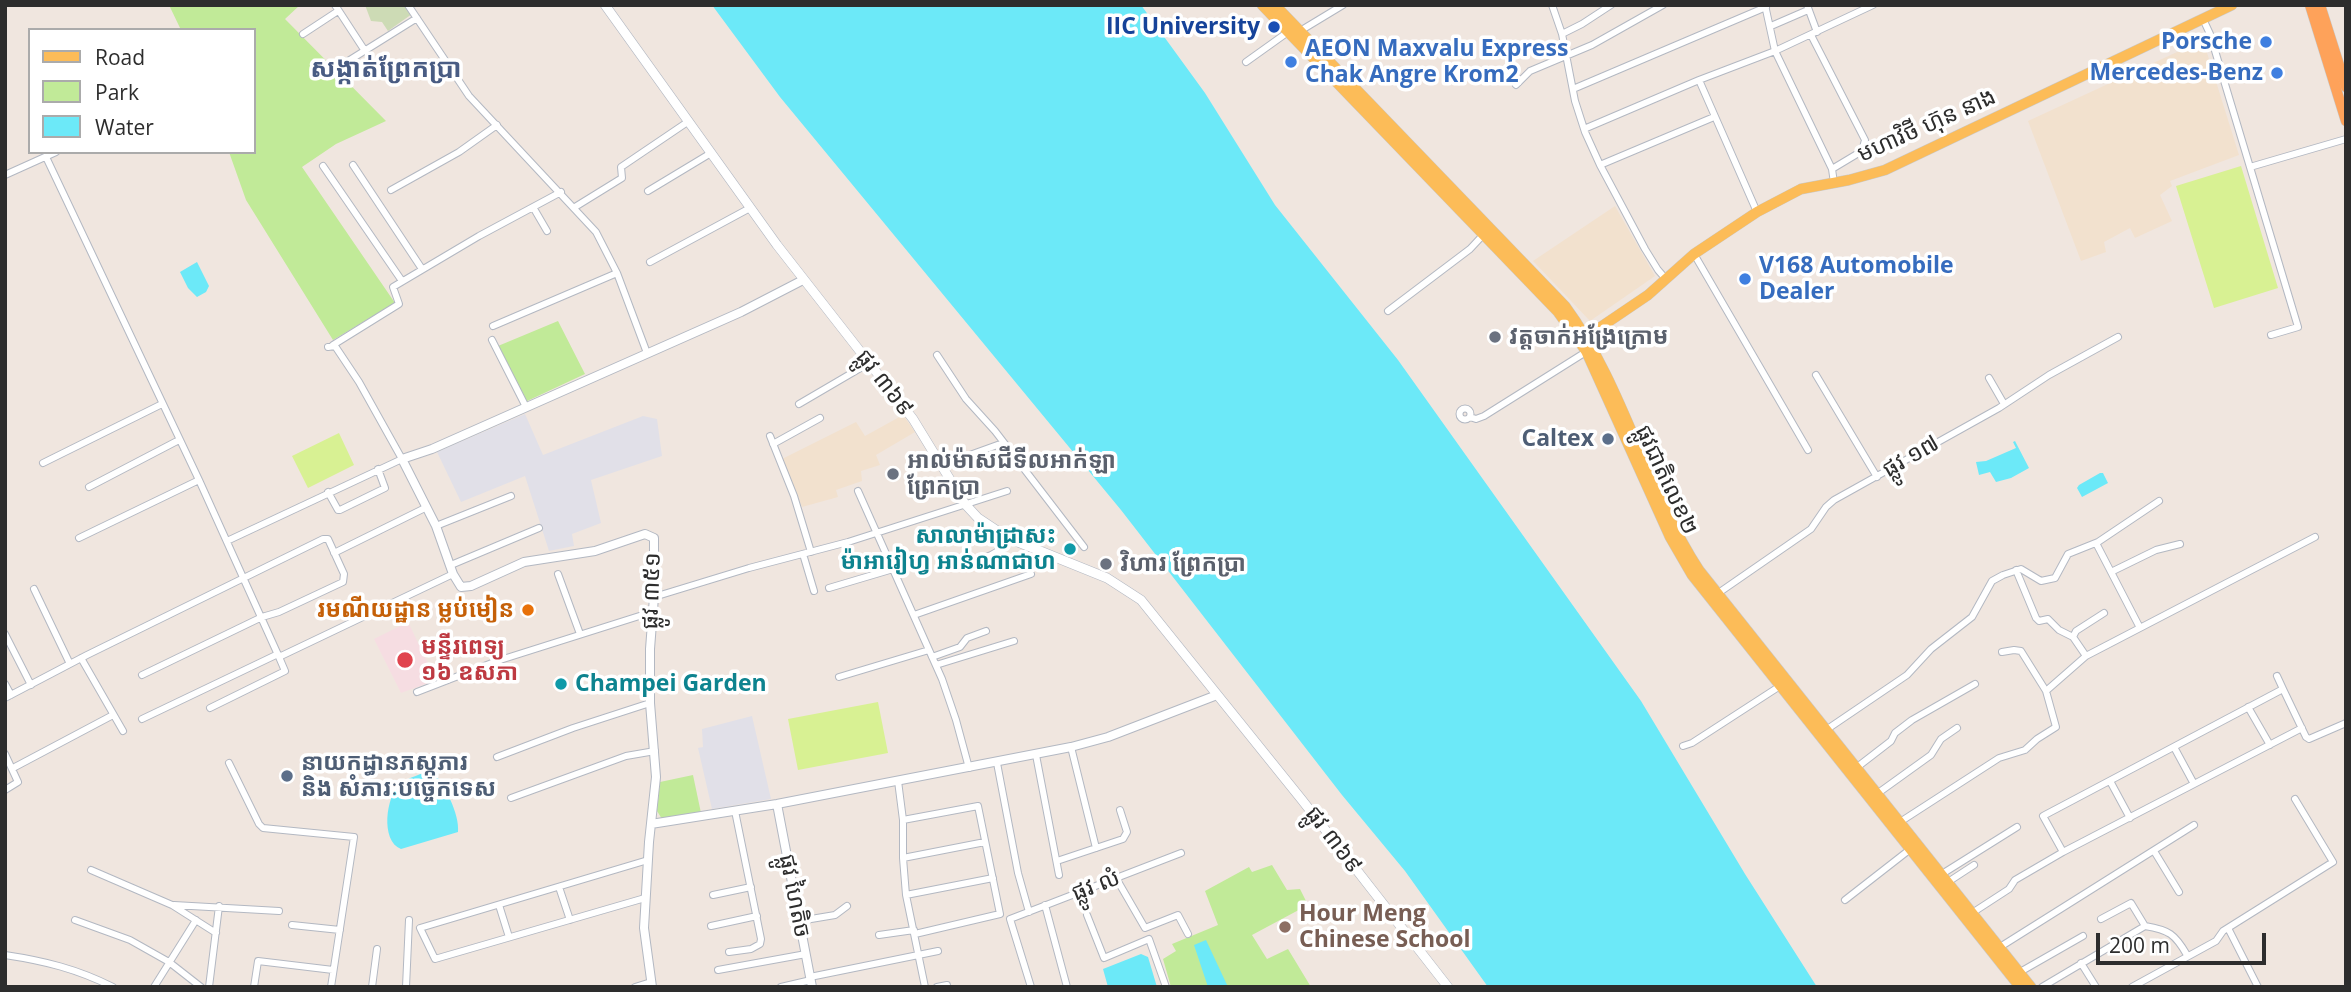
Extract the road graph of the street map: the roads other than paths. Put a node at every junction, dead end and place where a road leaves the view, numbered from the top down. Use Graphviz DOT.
graph roads {
  1 [pos="408,5"];
  2 [pos="605,5"];
  3 [pos="1262,5"];
  4 [pos="1275,5"];
  5 [pos="1343,5"];
  6 [pos="1552,5"];
  7 [pos="1611,5"];
  8 [pos="1663,5"];
  9 [pos="1873,5"];
  10 [pos="2232,5"];
  11 [pos="2310,5"];
  12 [pos="2320,5"];
  13 [pos="1765,6"];
  14 [pos="336,8"];
  15 [pos="1807,8"];
  16 [pos="1858,8"];
  17 [pos="417,18"];
  18 [pos="2203,19"];
  19 [pos="1771,26"];
  20 [pos="1300,31"];
  21 [pos="1288,32"];
  22 [pos="1814,33"];
  23 [pos="303,34"];
  24 [pos="1562,34"];
  25 [pos="365,51"];
  26 [pos="1775,51"];
  27 [pos="1567,57"];
  28 [pos="1246,62"];
  29 [pos="345,64"];
  30 [pos="1699,80"];
  31 [pos="1516,85"];
  32 [pos="2346,87"];
  33 [pos="1573,89"];
  34 [pos="1714,117"];
  35 [pos="689,121"];
  36 [pos="2346,121"];
  37 [pos="496,125"];
  38 [pos="1389,130"];
  39 [pos="1584,130"];
  40 [pos="2346,139"];
  41 [pos="711,153"];
  42 [pos="53,154"];
  43 [pos="46,157"];
  44 [pos="1600,165"];
  45 [pos="323,166"];
  46 [pos="353,166"];
  47 [pos="2250,167"];
  48 [pos="1832,169"];
  49 [pos="5,176"];
  50 [pos="1436,178"];
  51 [pos="1834,183"];
  52 [pos="391,190"];
  53 [pos="648,191"];
  54 [pos="561,192"];
  55 [pos="533,207"];
  56 [pos="575,207"];
  57 [pos="750,208"];
  58 [pos="1757,212"];
  59 [pos="547,230"];
  60 [pos="1484,234"];
  61 [pos="1694,254"];
  62 [pos="650,262"];
  63 [pos="422,269"];
  64 [pos="617,273"];
  65 [pos="1665,278"];
  66 [pos="803,279"];
  67 [pos="402,281"];
  68 [pos="1388,311"];
  69 [pos="494,326"];
  70 [pos="2271,335"];
  71 [pos="2118,337"];
  72 [pos="492,340"];
  73 [pos="1587,344"];
  74 [pos="647,353"];
  75 [pos="937,355"];
  76 [pos="869,363"];
  77 [pos="1816,375"];
  78 [pos="1989,378"];
  79 [pos="162,404"];
  80 [pos="799,404"];
  81 [pos="2004,404"];
  82 [pos="526,407"];
  83 [pos="1470,417"];
  84 [pos="820,418"];
  85 [pos="770,436"];
  86 [pos="180,440"];
  87 [pos="1003,443"];
  88 [pos="774,444"];
  89 [pos="1808,450"];
  90 [pos="402,459"];
  91 [pos="43,463"];
  92 [pos="942,465"];
  93 [pos="378,469"];
  94 [pos="1877,477"];
  95 [pos="199,480"];
  96 [pos="89,487"];
  97 [pos="858,491"];
  98 [pos="1007,491"];
  99 [pos="328,492"];
  100 [pos="511,496"];
  101 [pos="2159,501"];
  102 [pos="965,504"];
  103 [pos="427,508"];
  104 [pos="436,526"];
  105 [pos="539,528"];
  106 [pos="875,533"];
  107 [pos="2315,537"];
  108 [pos="79,538"];
  109 [pos="1008,538"];
  110 [pos="227,541"];
  111 [pos="2096,544"];
  112 [pos="2180,544"];
  113 [pos="1084,547"];
  114 [pos="811,552"];
  115 [pos="334,553"];
  116 [pos="803,554"];
  117 [pos="966,558"];
  118 [pos="893,569"];
  119 [pos="452,570"];
  120 [pos="2016,570"];
  121 [pos="2111,572"];
  122 [pos="558,574"];
  123 [pos="1031,574"];
  124 [pos="243,576"];
  125 [pos="829,588"];
  126 [pos="34,589"];
  127 [pos="814,591"];
  128 [pos="654,597"];
  129 [pos="1719,600"];
  130 [pos="652,612"];
  131 [pos="2104,613"];
  132 [pos="914,615"];
  133 [pos="262,617"];
  134 [pos="2139,626"];
  135 [pos="986,631"];
  136 [pos="5,634"];
  137 [pos="580,634"];
  138 [pos="2073,637"];
  139 [pos="1014,641"];
  140 [pos="2002,652"];
  141 [pos="931,653"];
  142 [pos="279,656"];
  143 [pos="2086,656"];
  144 [pos="81,658"];
  145 [pos="70,664"];
  146 [pos="936,664"];
  147 [pos="142,675"];
  148 [pos="2277,676"];
  149 [pos="839,677"];
  150 [pos="5,684"];
  151 [pos="1975,684"];
  152 [pos="31,685"];
  153 [pos="1780,686"];
  154 [pos="2283,688"];
  155 [pos="2046,691"];
  156 [pos="418,692"];
  157 [pos="1217,695"];
  158 [pos="8,697"];
  159 [pos="650,703"];
  160 [pos="2248,707"];
  161 [pos="210,708"];
  162 [pos="113,715"];
  163 [pos="142,719"];
  164 [pos="2346,723"];
  165 [pos="1957,728"];
  166 [pos="2302,728"];
  167 [pos="123,731"];
  168 [pos="1823,733"];
  169 [pos="2270,745"];
  170 [pos="1684,746"];
  171 [pos="1071,747"];
  172 [pos="2174,747"];
  173 [pos="655,751"];
  174 [pos="5,754"];
  175 [pos="1036,755"];
  176 [pos="497,757"];
  177 [pos="229,763"];
  178 [pos="997,763"];
  179 [pos="13,768"];
  180 [pos="969,768"];
  181 [pos="1856,768"];
  182 [pos="898,781"];
  183 [pos="2110,781"];
  184 [pos="2194,784"];
  185 [pos="5,790"];
  186 [pos="1874,797"];
  187 [pos="511,798"];
  188 [pos="2295,799"];
  189 [pos="777,804"];
  190 [pos="1120,810"];
  191 [pos="735,811"];
  192 [pos="2130,818"];
  193 [pos="903,820"];
  194 [pos="1900,822"];
  195 [pos="651,824"];
  196 [pos="2194,825"];
  197 [pos="2017,827"];
  198 [pos="985,842"];
  199 [pos="1914,847"];
  200 [pos="1096,848"];
  201 [pos="2154,851"];
  202 [pos="2063,852"];
  203 [pos="1181,853"];
  204 [pos="903,858"];
  205 [pos="648,860"];
  206 [pos="1057,861"];
  207 [pos="1974,865"];
  208 [pos="91,870"];
  209 [pos="1059,875"];
  210 [pos="993,878"];
  211 [pos="1116,878"];
  212 [pos="1945,878"];
  213 [pos="559,887"];
  214 [pos="751,887"];
  215 [pos="2179,892"];
  216 [pos="713,895"];
  217 [pos="906,895"];
  218 [pos="645,898"];
  219 [pos="1845,900"];
  220 [pos="172,905"];
  221 [pos="499,905"];
  222 [pos="1045,905"];
  223 [pos="219,906"];
  224 [pos="847,906"];
  225 [pos="279,911"];
  226 [pos="1029,912"];
  227 [pos="1087,915"];
  228 [pos="1969,915"];
  229 [pos="757,916"];
  230 [pos="2101,919"];
  231 [pos="75,920"];
  232 [pos="196,920"];
  233 [pos="409,920"];
  234 [pos="570,920"];
  235 [pos="799,921"];
  236 [pos="292,925"];
  237 [pos="711,926"];
  238 [pos="2145,926"];
  239 [pos="1145,928"];
  240 [pos="2228,928"];
  241 [pos="340,930"];
  242 [pos="914,932"];
  243 [pos="216,933"];
  244 [pos="1188,934"];
  245 [pos="879,935"];
  246 [pos="2083,936"];
  247 [pos="509,937"];
  248 [pos="1149,939"];
  249 [pos="2000,947"];
  250 [pos="377,949"];
  251 [pos="938,951"];
  252 [pos="729,952"];
  253 [pos="806,954"];
  254 [pos="5,955"];
  255 [pos="919,955"];
  256 [pos="2187,956"];
  257 [pos="169,962"];
  258 [pos="2081,963"];
  259 [pos="333,970"];
  260 [pos="718,970"];
  261 [pos="2020,972"];
  262 [pos="811,981"];
  263 [pos="651,984"];
  264 [pos="947,985"];
  265 [pos="113,987"];
  266 [pos="154,987"];
  267 [pos="201,987"];
  268 [pos="209,987"];
  269 [pos="254,987"];
  270 [pos="331,987"];
  271 [pos="372,987"];
  272 [pos="406,987"];
  273 [pos="635,987"];
  274 [pos="781,987"];
  275 [pos="925,987"];
  276 [pos="937,987"];
  277 [pos="1031,987"];
  278 [pos="1067,987"];
  279 [pos="1166,987"];
  280 [pos="1448,987"];
  281 [pos="2020,987"];
  282 [pos="2031,987"];
  283 [pos="2042,987"];
  284 [pos="2096,987"];
  285 [pos="2132,987"];
  286 [pos="2258,987"];
  1 -- 17 [label="street"];
  2 -- 35 [label="main road, ផ្លូវ ៣៦៩"];
  3 -- 21 [label="main road, ផ្លូវជាតិលេខ២"];
  4 -- 20 [label="main road, ផ្លូវជាតិលេខ២"];
  5 -- 20 [label="street"];
  6 -- 24 [label="street"];
  7 -- 24 [label="street"];
  8 -- 27 [label="street"];
  9 -- 16 [label="street"];
  10 -- 18 [label="main road, មហាវិថី ហ៊ុន នាង"];
  11 -- 36 [label="highway"];
  12 -- 32 [label="highway"];
  13 -- 19 [label="street"];
  13 -- 33 [label="street"];
  14 -- 23 [label="street"];
  14 -- 25 [label="street"];
  15 -- 19 [label="street"];
  15 -- 22 [label="street"];
  16 -- 22 [label="street"];
  17 -- 25 [label="street"];
  17 -- 37 [label="street"];
  18 -- 47 [label="street"];
  18 -- 51 [label="main road, មហាវិថី ហ៊ុន នាង"];
  19 -- 26 [label="street"];
  20 -- 38 [label="main road, ផ្លូវជាតិលេខ២"];
  21 -- 28 [label="street"];
  21 -- 38 [label="main road, ផ្លូវជាតិលេខ២"];
  22 -- 26 [label="street"];
  22 -- 48 [label="street"];
  24 -- 27 [label="street"];
  25 -- 29 [label="street"];
  26 -- 30 [label="street"];
  26 -- 48 [label="street"];
  27 -- 31 [label="street"];
  27 -- 33 [label="street"];
  30 -- 34 [label="street"];
  30 -- 39 [label="street"];
  33 -- 39 [label="street"];
  34 -- 44 [label="street"];
  34 -- 58 [label="street"];
  35 -- 41 [label="main road, ផ្លូវ ៣៦៩"];
  35 -- 56 [label="street"];
  37 -- 52 [label="street"];
  37 -- 54 [label="street"];
  38 -- 50 [label="main road, ផ្លូវជាតិលេខ២"];
  39 -- 44 [label="street"];
  40 -- 47 [label="street"];
  41 -- 53 [label="street"];
  41 -- 57 [label="main road, ផ្លូវ ៣៦៩"];
  42 -- 43 [label="street"];
  43 -- 49 [label="street"];
  43 -- 79 [label="street"];
  44 -- 65 [label="street"];
  45 -- 67 [label="street"];
  46 -- 63 [label="street"];
  47 -- 70 [label="street"];
  48 -- 51 [label="street"];
  50 -- 60 [label="main road, ផ្លូវជាតិលេខ២"];
  50 -- 73 [label="main road, ផ្លូវជាតិលេខ២"];
  51 -- 58 [label="main road, មហាវិថី ហ៊ុន នាង"];
  54 -- 55 [label="street"];
  54 -- 56 [label="street"];
  55 -- 59 [label="street"];
  55 -- 63 [label="street"];
  56 -- 64 [label="street"];
  57 -- 62 [label="street"];
  57 -- 66 [label="main road, ផ្លូវ ៣៦៩"];
  58 -- 61 [label="main road, មហាវិថី ហ៊ុន នាង"];
  60 -- 68 [label="street"];
  60 -- 73 [label="main road, ផ្លូវជាតិលេខ២"];
  61 -- 65 [label="main road, មហាវិថី ហ៊ុន នាង"];
  61 -- 89 [label="street"];
  63 -- 67 [label="street"];
  64 -- 69 [label="street"];
  64 -- 74 [label="street"];
  65 -- 73 [label="main road, មហាវិថី ហ៊ុន នាង"];
  66 -- 74 [label="street"];
  66 -- 76 [label="main road, ផ្លូវ ៣៦៩"];
  67 -- 90 [label="street"];
  71 -- 81 [label="street, ផ្លូវ ១៧"];
  72 -- 82 [label="street"];
  73 -- 83 [label="street"];
  73 -- 129 [label="main road, ផ្លូវជាតិលេខ២"];
  74 -- 82 [label="street"];
  75 -- 87 [label="street"];
  76 -- 80 [label="street"];
  76 -- 92 [label="main road, ផ្លូវ ៣៦៩"];
  77 -- 94 [label="street"];
  78 -- 81 [label="street"];
  79 -- 86 [label="street"];
  79 -- 91 [label="street"];
  81 -- 94 [label="street, ផ្លូវ ១៧"];
  82 -- 90 [label="street"];
  84 -- 88 [label="street"];
  85 -- 88 [label="street"];
  86 -- 95 [label="street"];
  86 -- 96 [label="street"];
  87 -- 92 [label="street"];
  87 -- 113 [label="street"];
  88 -- 114 [label="street"];
  90 -- 93 [label="street"];
  90 -- 103 [label="street"];
  92 -- 102 [label="main road, ផ្លូវ ៣៦៩"];
  93 -- 99 [label="street"];
  93 -- 99 [label="street"];
  94 -- 129 [label="street, ផ្លូវ ១៧"];
  95 -- 108 [label="street"];
  95 -- 110 [label="street"];
  97 -- 106 [label="street"];
  98 -- 102 [label="street"];
  99 -- 110 [label="street"];
  100 -- 104 [label="street"];
  101 -- 111 [label="street"];
  102 -- 106 [label="street"];
  102 -- 109 [label="main road, ផ្លូវ ៣៦៩"];
  103 -- 104 [label="street"];
  103 -- 115 [label="street"];
  104 -- 119 [label="street"];
  105 -- 119 [label="street"];
  106 -- 114 [label="street"];
  106 -- 118 [label="street"];
  107 -- 134 [label="street"];
  109 -- 117 [label="street"];
  109 -- 157 [label="main road, ផ្លូវ ៣៦៩"];
  110 -- 124 [label="street"];
  111 -- 120 [label="street"];
  111 -- 121 [label="street"];
  112 -- 121 [label="street"];
  114 -- 116 [label="street"];
  115 -- 124 [label="street"];
  115 -- 133 [label="street"];
  116 -- 127 [label="street"];
  116 -- 128 [label="street"];
  118 -- 125 [label="street"];
  118 -- 132 [label="street"];
  119 -- 128 [label="street, ផ្លូវ ៣៥១"];
  119 -- 142 [label="street"];
  120 -- 138 [label="street"];
  120 -- 168 [label="street"];
  121 -- 134 [label="street"];
  122 -- 137 [label="street"];
  123 -- 132 [label="street"];
  124 -- 133 [label="street"];
  124 -- 144 [label="street"];
  126 -- 145 [label="street"];
  128 -- 130 [label="street, ផ្លូវ ៣៥១"];
  129 -- 153 [label="main road, ផ្លូវជាតិលេខ២"];
  129 -- 168 [label="main road, ផ្លូវជាតិលេខ២"];
  130 -- 137 [label="street"];
  130 -- 159 [label="street, ផ្លូវ ៣៥១"];
  131 -- 138 [label="street"];
  132 -- 141 [label="street"];
  133 -- 142 [label="street"];
  133 -- 147 [label="street"];
  134 -- 143 [label="street"];
  135 -- 141 [label="street"];
  136 -- 152 [label="street"];
  137 -- 156 [label="street"];
  138 -- 143 [label="street"];
  139 -- 146 [label="street"];
  140 -- 155 [label="street"];
  141 -- 146 [label="street"];
  141 -- 149 [label="street"];
  142 -- 161 [label="street"];
  142 -- 163 [label="street"];
  143 -- 155 [label="street"];
  144 -- 145 [label="street"];
  144 -- 162 [label="street"];
  145 -- 152 [label="street"];
  146 -- 180 [label="street"];
  148 -- 154 [label="street"];
  150 -- 158 [label="street"];
  151 -- 181 [label="street"];
  152 -- 158 [label="street"];
  153 -- 168 [label="main road, ផ្លូវជាតិលេខ២"];
  153 -- 170 [label="street"];
  154 -- 160 [label="street"];
  154 -- 166 [label="street"];
  155 -- 194 [label="street"];
  157 -- 171 [label="street"];
  157 -- 280 [label="main road, ផ្លូវ ៣៦៩"];
  159 -- 173 [label="street, ផ្លូវ ៣៥១"];
  159 -- 176 [label="street"];
  160 -- 169 [label="street"];
  160 -- 172 [label="street"];
  162 -- 167 [label="street"];
  162 -- 179 [label="street"];
  164 -- 166 [label="street"];
  165 -- 186 [label="street"];
  166 -- 169 [label="street"];
  168 -- 181 [label="main road, ផ្លូវជាតិលេខ២"];
  168 -- 186 [label="main road, ផ្លូវជាតិលេខ២"];
  169 -- 184 [label="street"];
  171 -- 175 [label="street"];
  171 -- 200 [label="street"];
  172 -- 183 [label="street"];
  172 -- 184 [label="street"];
  173 -- 187 [label="street"];
  173 -- 195 [label="street, ផ្លូវ ៣៥១"];
  174 -- 179 [label="street"];
  175 -- 178 [label="street"];
  175 -- 206 [label="street"];
  177 -- 241 [label="street"];
  178 -- 180 [label="street"];
  178 -- 226 [label="street"];
  179 -- 185 [label="street"];
  180 -- 182 [label="street"];
  181 -- 186 [label="main road, ផ្លូវជាតិលេខ២"];
  182 -- 189 [label="street"];
  182 -- 193 [label="street"];
  183 -- 192 [label="street"];
  183 -- 202 [label="street"];
  184 -- 192 [label="street"];
  186 -- 194 [label="main road, ផ្លូវជាតិលេខ២"];
  186 -- 199 [label="main road, ផ្លូវជាតិលេខ២"];
  188 -- 240 [label="street"];
  189 -- 191 [label="street"];
  189 -- 235 [label="street, ផ្លូវ ហៃតិច"];
  190 -- 200 [label="street"];
  191 -- 195 [label="street"];
  191 -- 214 [label="street"];
  192 -- 202 [label="street"];
  193 -- 198 [label="street"];
  193 -- 204 [label="street"];
  194 -- 199 [label="main road, ផ្លូវជាតិលេខ២"];
  195 -- 205 [label="street, ផ្លូវ ៣៥១"];
  196 -- 201 [label="street"];
  197 -- 212 [label="street"];
  198 -- 204 [label="street"];
  198 -- 210 [label="street"];
  199 -- 212 [label="main road, ផ្លូវជាតិលេខ២"];
  199 -- 219 [label="street"];
  199 -- 228 [label="main road, ផ្លូវជាតិលេខ២"];
  200 -- 206 [label="street"];
  201 -- 215 [label="street"];
  201 -- 249 [label="street"];
  202 -- 228 [label="street"];
  203 -- 211 [label="street, ផ្លូវ លំ"];
  204 -- 217 [label="street"];
  205 -- 213 [label="street"];
  205 -- 218 [label="street, ផ្លូវ ៣៥១"];
  206 -- 209 [label="street"];
  207 -- 212 [label="street"];
  208 -- 220 [label="street"];
  210 -- 217 [label="street"];
  210 -- 242 [label="street"];
  211 -- 222 [label="street, ផ្លូវ លំ"];
  211 -- 239 [label="street"];
  212 -- 228 [label="main road, ផ្លូវជាតិលេខ២"];
  213 -- 221 [label="street"];
  213 -- 234 [label="street"];
  214 -- 216 [label="street"];
  214 -- 229 [label="street"];
  217 -- 242 [label="street"];
  218 -- 234 [label="street"];
  218 -- 263 [label="street, ផ្លូវ ៣៥១"];
  220 -- 223 [label="street"];
  220 -- 232 [label="street"];
  221 -- 247 [label="street"];
  221 -- 247 [label="street"];
  222 -- 226 [label="street, ផ្លូវ លំ"];
  222 -- 278 [label="street"];
  223 -- 225 [label="street"];
  223 -- 243 [label="street"];
  224 -- 235 [label="street"];
  226 -- 277 [label="street, ផ្លូវ លំ"];
  227 -- 248 [label="street"];
  228 -- 249 [label="main road, ផ្លូវជាតិលេខ២"];
  228 -- 281 [label="main road, ផ្លូវជាតិលេខ២"];
  229 -- 237 [label="street"];
  229 -- 252 [label="street"];
  230 -- 238 [label="street"];
  231 -- 257 [label="street"];
  232 -- 243 [label="street"];
  232 -- 257 [label="street"];
  233 -- 272 [label="street"];
  234 -- 247 [label="street"];
  235 -- 253 [label="street, ផ្លូវ ហៃតិច"];
  236 -- 241 [label="street"];
  238 -- 256 [label="street"];
  238 -- 258 [label="street"];
  239 -- 244 [label="street"];
  239 -- 248 [label="street"];
  240 -- 256 [label="street"];
  240 -- 286 [label="street"];
  241 -- 259 [label="street"];
  242 -- 245 [label="street"];
  242 -- 255 [label="street"];
  243 -- 268 [label="street"];
  246 -- 261 [label="street"];
  248 -- 279 [label="street"];
  249 -- 261 [label="main road, ផ្លូវជាតិលេខ២"];
  250 -- 271 [label="street"];
  251 -- 255 [label="street"];
  253 -- 260 [label="street"];
  253 -- 262 [label="street, ផ្លូវ ហៃតិច"];
  254 -- 265 [label="street"];
  255 -- 262 [label="street"];
  255 -- 275 [label="street"];
  256 -- 285 [label="street"];
  257 -- 266 [label="street"];
  257 -- 267 [label="street"];
  258 -- 283 [label="street"];
  258 -- 284 [label="street"];
  259 -- 269 [label="street"];
  259 -- 270 [label="street"];
  261 -- 282 [label="main road, ផ្លូវជាតិលេខ២"];
  262 -- 274 [label="street"];
  263 -- 273 [label="street"];
  264 -- 276 [label="street"];
}
